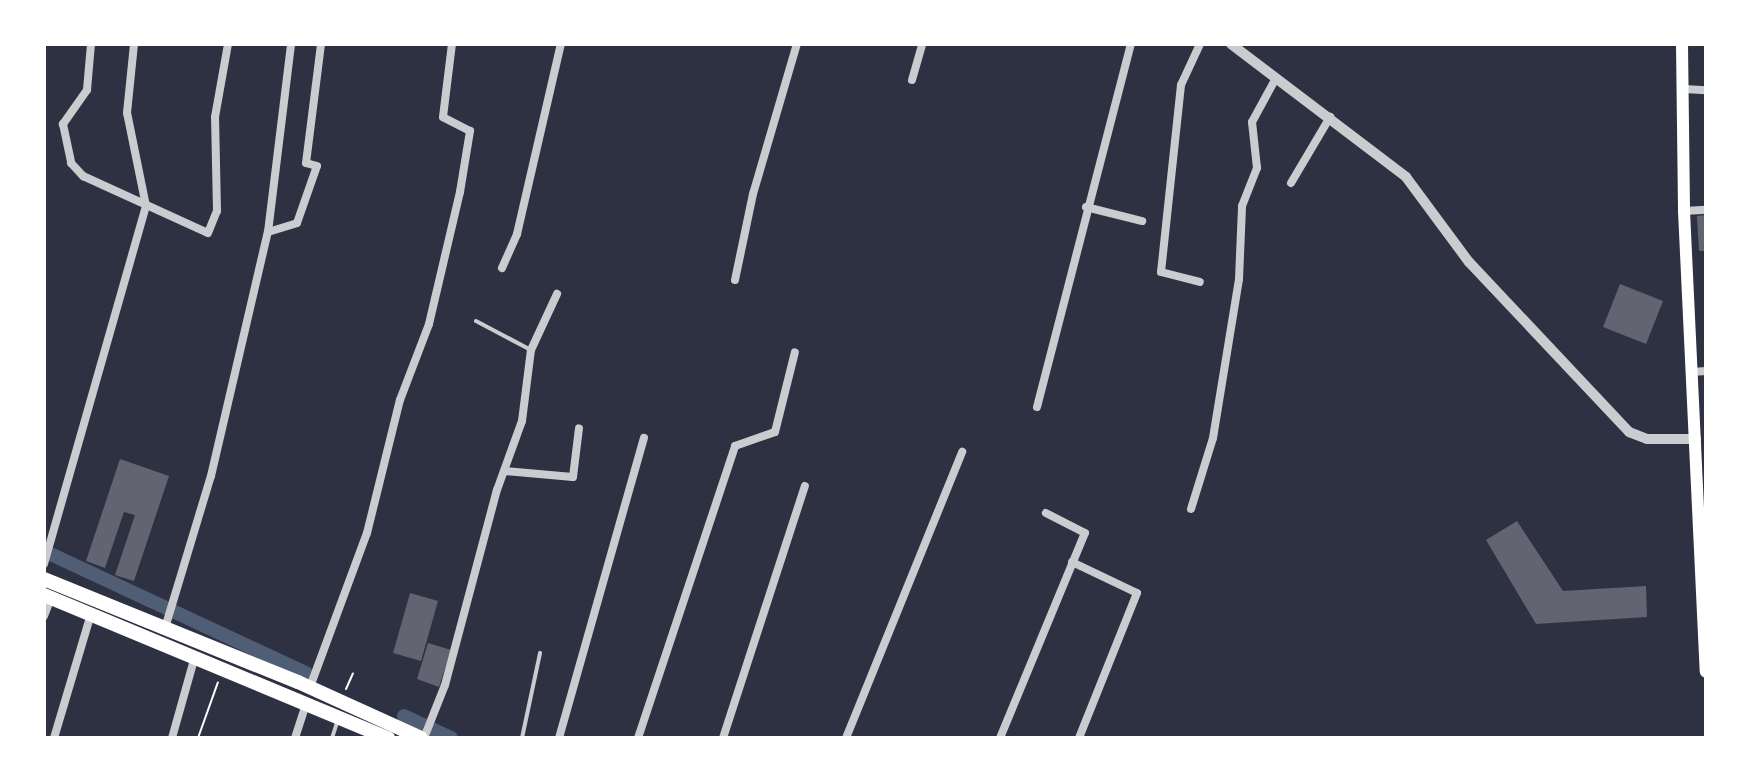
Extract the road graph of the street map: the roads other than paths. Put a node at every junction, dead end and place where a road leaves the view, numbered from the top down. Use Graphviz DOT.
graph roads {
  1 [pos="91,44"];
  2 [pos="134,44"];
  3 [pos="228,44"];
  4 [pos="291,44"];
  5 [pos="321,44"];
  6 [pos="452,44"];
  7 [pos="561,44"];
  8 [pos="797,44"];
  9 [pos="922,44"];
  10 [pos="1131,44"];
  11 [pos="1200,44"];
  12 [pos="1231,44"];
  13 [pos="1682,44"];
  14 [pos="1276,78"];
  15 [pos="912,80"];
  16 [pos="1684,89"];
  17 [pos="1706,90"];
  18 [pos="1330,117"];
  19 [pos="1291,183"];
  20 [pos="146,206"];
  21 [pos="1086,207"];
  22 [pos="1706,210"];
  23 [pos="1684,211"];
  24 [pos="1142,221"];
  25 [pos="268,232"];
  26 [pos="502,268"];
  27 [pos="735,280"];
  28 [pos="1200,282"];
  29 [pos="557,294"];
  30 [pos="476,321"];
  31 [pos="531,350"];
  32 [pos="795,352"];
  33 [pos="1699,371"];
  34 [pos="1037,407"];
  35 [pos="579,428"];
  36 [pos="644,438"];
  37 [pos="1696,439"];
  38 [pos="962,452"];
  39 [pos="504,471"];
  40 [pos="1701,472"];
  41 [pos="805,486"];
  42 [pos="1191,509"];
  43 [pos="1046,513"];
  44 [pos="1702,517"];
  45 [pos="46,556"];
  46 [pos="1703,560"];
  47 [pos="1072,562"];
  48 [pos="44,579"];
  49 [pos="48,596"];
  50 [pos="91,614"];
  51 [pos="44,616"];
  52 [pos="1704,618"];
  53 [pos="168,621"];
  54 [pos="540,653"];
  55 [pos="195,656"];
  56 [pos="1706,671"];
  57 [pos="308,695"];
  58 [pos="339,716"];
  59 [pos="426,732"];
  60 [pos="382,737"];
  61 [pos="54,738"];
  62 [pos="172,738"];
  63 [pos="295,738"];
  64 [pos="332,738"];
  65 [pos="522,738"];
  66 [pos="559,738"];
  67 [pos="638,738"];
  68 [pos="723,738"];
  69 [pos="846,738"];
  70 [pos="1000,738"];
  71 [pos="1079,738"];
  1 -- 20 [label="street"];
  2 -- 20 [label="street"];
  3 -- 20 [label="street"];
  4 -- 25 [label="street"];
  5 -- 25 [label="street"];
  6 -- 57 [label="street"];
  7 -- 26 [label="street"];
  8 -- 27 [label="street"];
  9 -- 15 [label="street"];
  10 -- 21 [label="street"];
  11 -- 28 [label="street"];
  12 -- 14 [label="street"];
  13 -- 16 [label="main road"];
  14 -- 18 [label="street"];
  14 -- 42 [label="street"];
  16 -- 17 [label="street"];
  16 -- 23 [label="main road"];
  18 -- 19 [label="street"];
  18 -- 37 [label="street"];
  20 -- 45 [label="street"];
  21 -- 24 [label="street"];
  21 -- 34 [label="street"];
  22 -- 23 [label="street"];
  23 -- 33 [label="main road"];
  25 -- 53 [label="street"];
  29 -- 31 [label="street"];
  30 -- 31 [label="lane"];
  31 -- 39 [label="street"];
  32 -- 67 [label="street"];
  33 -- 37 [label="main road"];
  35 -- 39 [label="street"];
  36 -- 66 [label="street"];
  37 -- 40 [label="main road"];
  38 -- 69 [label="street"];
  39 -- 59 [label="street"];
  40 -- 44 [label="main road"];
  41 -- 68 [label="street"];
  43 -- 47 [label="street"];
  44 -- 46 [label="main road"];
  46 -- 52 [label="main road"];
  47 -- 70 [label="street"];
  47 -- 71 [label="street"];
  48 -- 53 [label="main road"];
  49 -- 50 [label="main road"];
  49 -- 51 [label="street"];
  50 -- 55 [label="main road"];
  50 -- 61 [label="street"];
  52 -- 56 [label="main road"];
  53 -- 57 [label="main road"];
  54 -- 65 [label="lane"];
  55 -- 57 [label="main road"];
  55 -- 62 [label="street"];
  57 -- 58 [label="main road"];
  57 -- 59 [label="main road"];
  57 -- 63 [label="street"];
  58 -- 60 [label="main road"];
  58 -- 64 [label="lane"];
}
